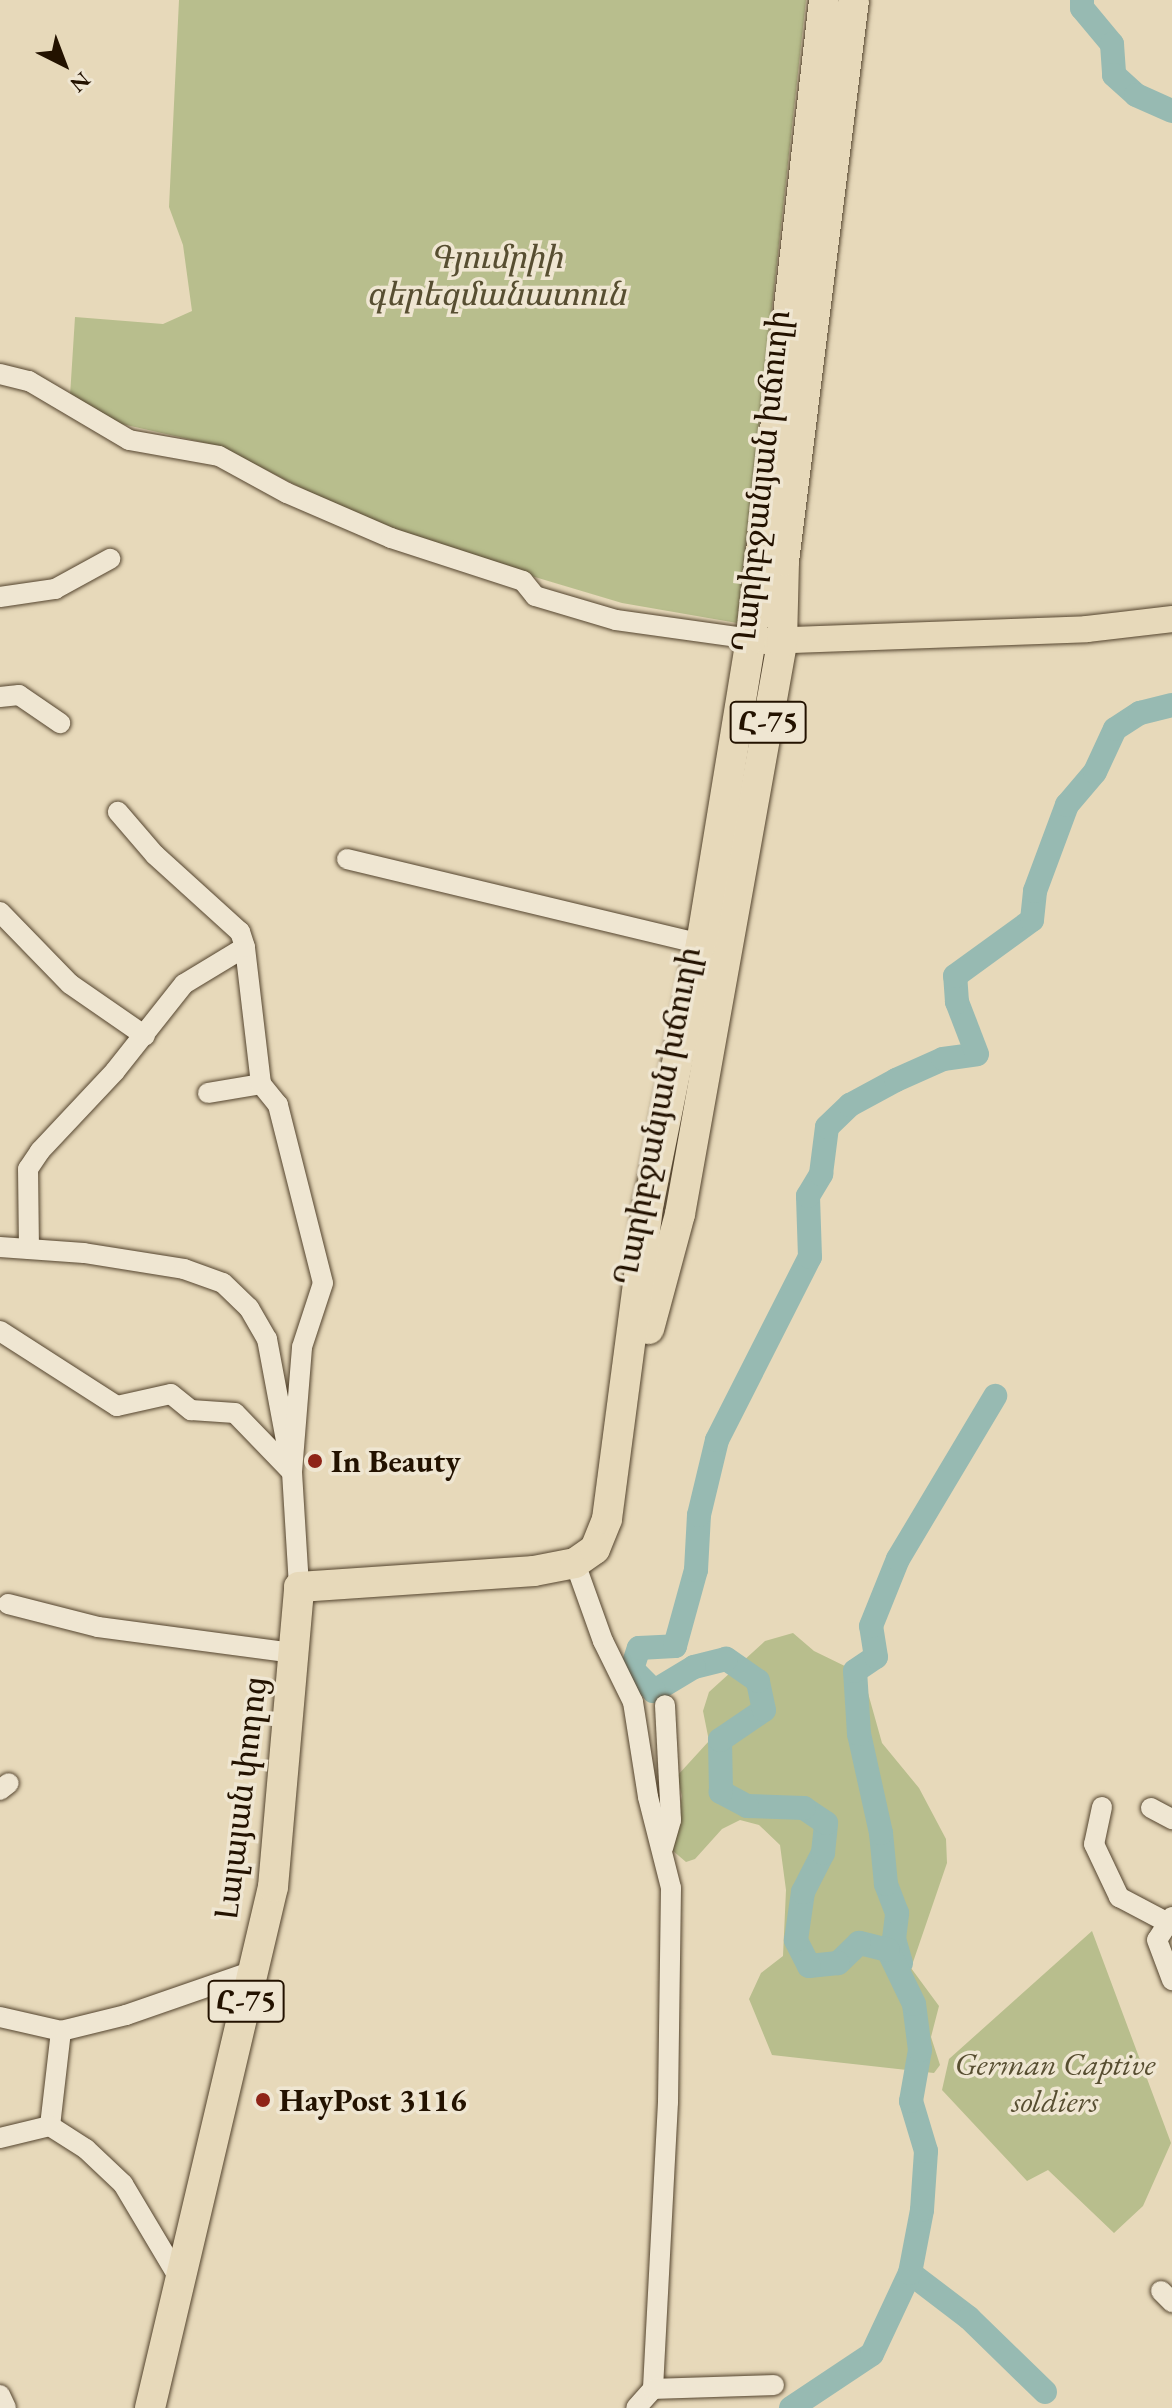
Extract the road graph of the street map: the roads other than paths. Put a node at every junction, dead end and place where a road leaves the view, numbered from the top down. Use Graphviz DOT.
graph roads {
  1 [pos="824,0"];
  2 [pos="854,0"];
  3 [pos="0,374"];
  4 [pos="110,559"];
  5 [pos="0,597"];
  6 [pos="1172,619"];
  7 [pos="751,639"];
  8 [pos="782,643"];
  9 [pos="2,689"];
  10 [pos="60,723"];
  11 [pos="118,812"];
  12 [pos="347,859"];
  13 [pos="0,912"];
  14 [pos="701,944"];
  15 [pos="245,947"];
  16 [pos="145,1036"];
  17 [pos="261,1084"];
  18 [pos="208,1093"];
  19 [pos="0,1247"];
  20 [pos="29,1249"];
  21 [pos="0,1331"];
  22 [pos="620,1435"];
  23 [pos="292,1472"];
  24 [pos="575,1563"];
  25 [pos="299,1587"];
  26 [pos="8,1604"];
  27 [pos="294,1653"];
  28 [pos="665,1705"];
  29 [pos="1102,1807"];
  30 [pos="1151,1808"];
  31 [pos="1172,1819"];
  32 [pos="663,1848"];
  33 [pos="1171,1922"];
  34 [pos="253,1971"];
  35 [pos="1172,1980"];
  36 [pos="0,2017"];
  37 [pos="61,2031"];
  38 [pos="50,2126"];
  39 [pos="0,2138"];
  40 [pos="182,2283"];
  41 [pos="774,2385"];
  42 [pos="653,2389"];
  43 [pos="0,2395"];
  44 [pos="6,2408"];
  45 [pos="150,2408"];
  46 [pos="636,2408"];
  1 -- 7 [label="highway, Ղարիբջանյան խճուղի / Հ-75"];
  2 -- 8 [label="highway, Ղարիբջանյան խճուղի / Հ-75"];
  3 -- 7 [label="street"];
  4 -- 5 [label="street"];
  6 -- 8 [label="main road"];
  7 -- 8 [label="main road"];
  7 -- 14 [label="highway, Ղարիբջանյան խճուղի / Հ-75"];
  8 -- 22 [label="highway, Ղարիբջանյան խճուղի / Հ-75"];
  9 -- 10 [label="street"];
  11 -- 15 [label="street, Լալայան փողոց"];
  12 -- 14 [label="street"];
  13 -- 16 [label="street"];
  14 -- 22 [label="highway, Ղարիբջանյան խճուղի / Հ-75"];
  15 -- 16 [label="street"];
  15 -- 17 [label="street, Լալայան փողոց"];
  16 -- 20 [label="street"];
  17 -- 18 [label="street"];
  17 -- 23 [label="street, Լալայան փողոց"];
  19 -- 20 [label="street, Լալայան փողոց"];
  20 -- 23 [label="street, Լալայան փողոց"];
  21 -- 23 [label="street"];
  22 -- 24 [label="highway, Ղարիբջանյան խճուղի / Հ-75"];
  23 -- 25 [label="street, Լալայան փողոց"];
  24 -- 25 [label="highway"];
  24 -- 32 [label="street"];
  25 -- 27 [label="highway, Լալայան փողոց / Հ-75"];
  26 -- 27 [label="street"];
  27 -- 34 [label="highway, Լալայան փողոց / Հ-75"];
  28 -- 32 [label="street"];
  29 -- 33 [label="street"];
  30 -- 31 [label="street"];
  32 -- 42 [label="street"];
  33 -- 35 [label="street"];
  34 -- 37 [label="street"];
  34 -- 40 [label="highway, Լալայան փողոց / Հ-75"];
  36 -- 37 [label="street"];
  37 -- 38 [label="street"];
  38 -- 39 [label="street"];
  38 -- 40 [label="street"];
  40 -- 45 [label="highway, Լալայան փողոց / Հ-75"];
  41 -- 42 [label="street"];
  42 -- 46 [label="street"];
  43 -- 44 [label="street"];
}
